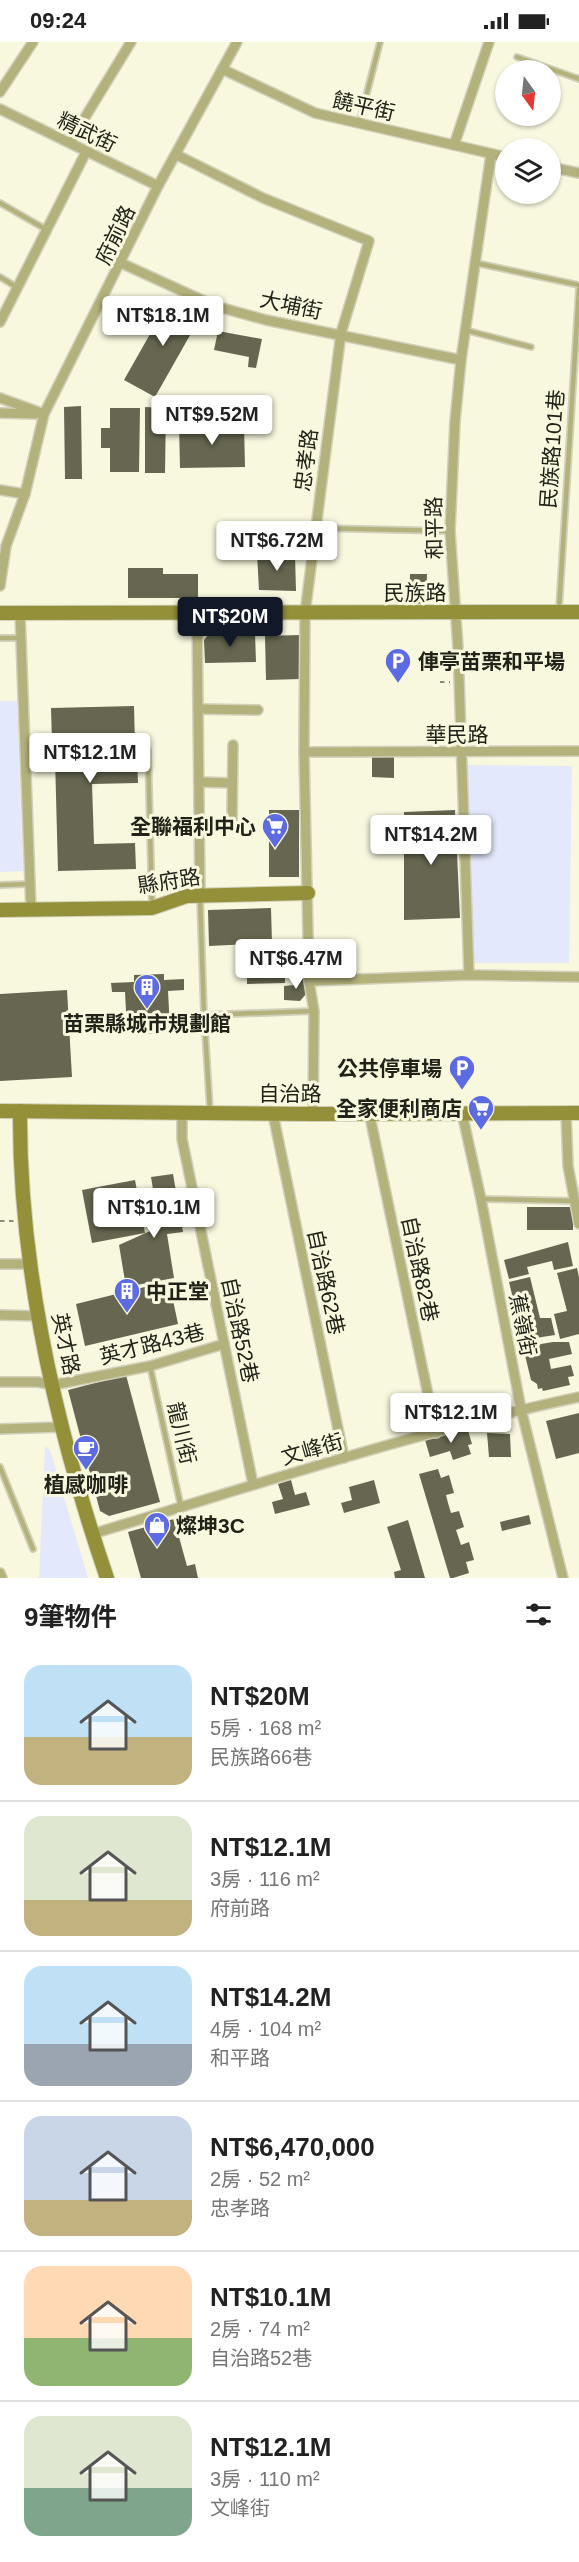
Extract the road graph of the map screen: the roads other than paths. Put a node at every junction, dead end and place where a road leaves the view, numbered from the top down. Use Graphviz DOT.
graph roads {
  1 [pos="33,42"];
  2 [pos="131,42"];
  3 [pos="237,42"];
  4 [pos="380,42"];
  5 [pos="489,42"];
  6 [pos="517,57"];
  7 [pos="222,69"];
  8 [pos="579,78"];
  9 [pos="0,92"];
  10 [pos="0,109"];
  11 [pos="359,124"];
  12 [pos="70,142"];
  13 [pos="454,145"];
  14 [pos="86,152"];
  15 [pos="491,154"];
  16 [pos="177,155"];
  17 [pos="495,155"];
  18 [pos="561,169"];
  19 [pos="579,173"];
  20 [pos="158,186"];
  21 [pos="0,203"];
  22 [pos="47,230"];
  23 [pos="121,263"];
  24 [pos="474,263"];
  25 [pos="0,277"];
  26 [pos="579,287"];
  27 [pos="18,288"];
  28 [pos="0,322"];
  29 [pos="465,330"];
  30 [pos="340,333"];
  31 [pos="531,347"];
  32 [pos="461,360"];
  33 [pos="0,398"];
  34 [pos="0,413"];
  35 [pos="44,414"];
  36 [pos="0,490"];
  37 [pos="25,494"];
  38 [pos="315,528"];
  39 [pos="450,531"];
  40 [pos="0,586"];
  41 [pos="456,612"];
  42 [pos="558,612"];
  43 [pos="579,612"];
  44 [pos="0,613"];
  45 [pos="20,613"];
  46 [pos="197,613"];
  47 [pos="305,613"];
  48 [pos="0,638"];
  49 [pos="21,638"];
  50 [pos="198,709"];
  51 [pos="258,710"];
  52 [pos="233,745"];
  53 [pos="579,751"];
  54 [pos="25,752"];
  55 [pos="304,752"];
  56 [pos="460,752"];
  57 [pos="199,782"];
  58 [pos="232,783"];
  59 [pos="232,820"];
  60 [pos="30,884"];
  61 [pos="0,885"];
  62 [pos="308,893"];
  63 [pos="200,896"];
  64 [pos="152,908"];
  65 [pos="0,910"];
  66 [pos="31,910"];
  67 [pos="469,975"];
  68 [pos="579,977"];
  69 [pos="309,981"];
  70 [pos="314,1011"];
  71 [pos="204,1015"];
  72 [pos="0,1111"];
  73 [pos="20,1111"];
  74 [pos="182,1112"];
  75 [pos="369,1112"];
  76 [pos="210,1113"];
  77 [pos="462,1113"];
  78 [pos="572,1113"];
  79 [pos="273,1114"];
  80 [pos="313,1114"];
  81 [pos="481,1199"];
  82 [pos="576,1201"];
  83 [pos="579,1224"];
  84 [pos="0,1264"];
  85 [pos="31,1264"];
  86 [pos="0,1315"];
  87 [pos="38,1316"];
  88 [pos="224,1344"];
  89 [pos="150,1366"];
  90 [pos="0,1382"];
  91 [pos="53,1385"];
  92 [pos="579,1397"];
  93 [pos="521,1409"];
  94 [pos="62,1427"];
  95 [pos="0,1429"];
  96 [pos="436,1433"];
  97 [pos="344,1458"];
  98 [pos="0,1467"];
  99 [pos="253,1484"];
  100 [pos="181,1507"];
  101 [pos="92,1534"];
  102 [pos="33,1549"];
  103 [pos="0,1573"];
  104 [pos="2,1578"];
  105 [pos="107,1578"];
  106 [pos="563,1578"];
  1 -- 9 [label="street"];
  2 -- 12 [label="street"];
  3 -- 7 [label="street, 府前路"];
  4 -- 11 [label="lane"];
  5 -- 13 [label="street"];
  6 -- 8 [label="lane"];
  7 -- 11 [label="street, 饒平街"];
  7 -- 16 [label="street, 府前路"];
  10 -- 12 [label="street, 精武街"];
  11 -- 13 [label="street, 饒平街"];
  12 -- 14 [label="street, 精武街"];
  13 -- 15 [label="street, 饒平街"];
  14 -- 20 [label="street, 精武街"];
  14 -- 22 [label="street"];
  15 -- 17 [label="street, 饒平街"];
  15 -- 24 [label="street, 和平路"];
  16 -- 20 [label="street, 府前路"];
  16 -- 30 [label="street, 忠孝路"];
  18 -- 19 [label="street"];
  20 -- 23 [label="street, 府前路"];
  21 -- 22 [label="lane"];
  22 -- 27 [label="street"];
  23 -- 30 [label="street, 大埔街"];
  23 -- 35 [label="street, 府前路"];
  24 -- 26 [label="lane"];
  24 -- 29 [label="street, 和平路"];
  25 -- 27 [label="lane"];
  26 -- 42 [label="lane, 民族路101巷"];
  27 -- 28 [label="street"];
  29 -- 31 [label="lane"];
  29 -- 32 [label="street, 和平路"];
  30 -- 32 [label="street, 大埔街"];
  30 -- 38 [label="street, 忠孝路"];
  32 -- 39 [label="street, 和平路"];
  33 -- 35 [label="street"];
  34 -- 35 [label="street"];
  35 -- 37 [label="street, 府前路"];
  36 -- 37 [label="street"];
  37 -- 40 [label="street, 府前路"];
  38 -- 39 [label="lane"];
  38 -- 47 [label="street, 忠孝路"];
  39 -- 41 [label="street, 和平路"];
  41 -- 42 [label="street, 民族路"];
  41 -- 47 [label="street, 民族路"];
  41 -- 56 [label="street, 和平路"];
  42 -- 43 [label="street, 民族路"];
  44 -- 45 [label="street, 民族路"];
  45 -- 46 [label="street, 民族路"];
  45 -- 49 [label="street"];
  46 -- 47 [label="street, 民族路"];
  46 -- 50 [label="street"];
  47 -- 55 [label="street, 忠孝路"];
  48 -- 49 [label="lane"];
  49 -- 54 [label="street"];
  50 -- 51 [label="street"];
  50 -- 57 [label="street"];
  52 -- 58 [label="street"];
  53 -- 56 [label="street, 華民路"];
  54 -- 60 [label="street"];
  54 -- 64 [label="lane"];
  55 -- 56 [label="street, 華民路"];
  55 -- 62 [label="street, 忠孝路"];
  56 -- 67 [label="street, 和平路"];
  57 -- 58 [label="street"];
  57 -- 63 [label="street"];
  58 -- 59 [label="street"];
  60 -- 61 [label="lane"];
  60 -- 66 [label="street"];
  62 -- 63 [label="street, 縣府路"];
  62 -- 69 [label="street, 忠孝路"];
  63 -- 64 [label="street, 縣府路"];
  63 -- 71 [label="lane"];
  64 -- 66 [label="street, 縣府路"];
  65 -- 66 [label="street, 縣府路"];
  67 -- 68 [label="street"];
  67 -- 69 [label="street"];
  69 -- 70 [label="street, 忠孝路"];
  70 -- 71 [label="lane"];
  70 -- 80 [label="street, 忠孝路"];
  71 -- 76 [label="lane"];
  72 -- 73 [label="street, 自治路"];
  73 -- 74 [label="street, 自治路"];
  73 -- 85 [label="street, 英才路"];
  74 -- 76 [label="street, 自治路"];
  74 -- 88 [label="street, 自治路52巷"];
  75 -- 77 [label="street, 自治路"];
  75 -- 80 [label="street, 自治路"];
  75 -- 96 [label="street, 自治路82巷"];
  76 -- 79 [label="street, 自治路"];
  77 -- 78 [label="street, 自治路"];
  77 -- 81 [label="street, 蕉嶺街"];
  78 -- 82 [label="street"];
  79 -- 80 [label="street, 自治路"];
  79 -- 97 [label="street, 自治路62巷"];
  81 -- 82 [label="lane"];
  81 -- 93 [label="street, 蕉嶺街"];
  82 -- 83 [label="street"];
  84 -- 85 [label="street"];
  85 -- 87 [label="street, 英才路"];
  86 -- 87 [label="street"];
  87 -- 91 [label="street, 英才路"];
  88 -- 89 [label="street, 英才路43巷"];
  88 -- 99 [label="street, 自治路52巷"];
  89 -- 91 [label="street, 英才路43巷"];
  89 -- 100 [label="lane, 龍川街"];
  90 -- 91 [label="street, 英才路43巷"];
  91 -- 94 [label="street, 英才路"];
  92 -- 93 [label="street, 文峰街"];
  93 -- 96 [label="street, 文峰街"];
  93 -- 106 [label="street, 蕉嶺街"];
  94 -- 95 [label="street"];
  94 -- 101 [label="street, 英才路"];
  96 -- 97 [label="street, 文峰街"];
  97 -- 99 [label="street, 文峰街"];
  98 -- 102 [label="lane"];
  99 -- 100 [label="street, 文峰街"];
  100 -- 101 [label="street, 文峰街"];
  101 -- 105 [label="street, 英才路"];
  103 -- 104 [label="street"];
}
